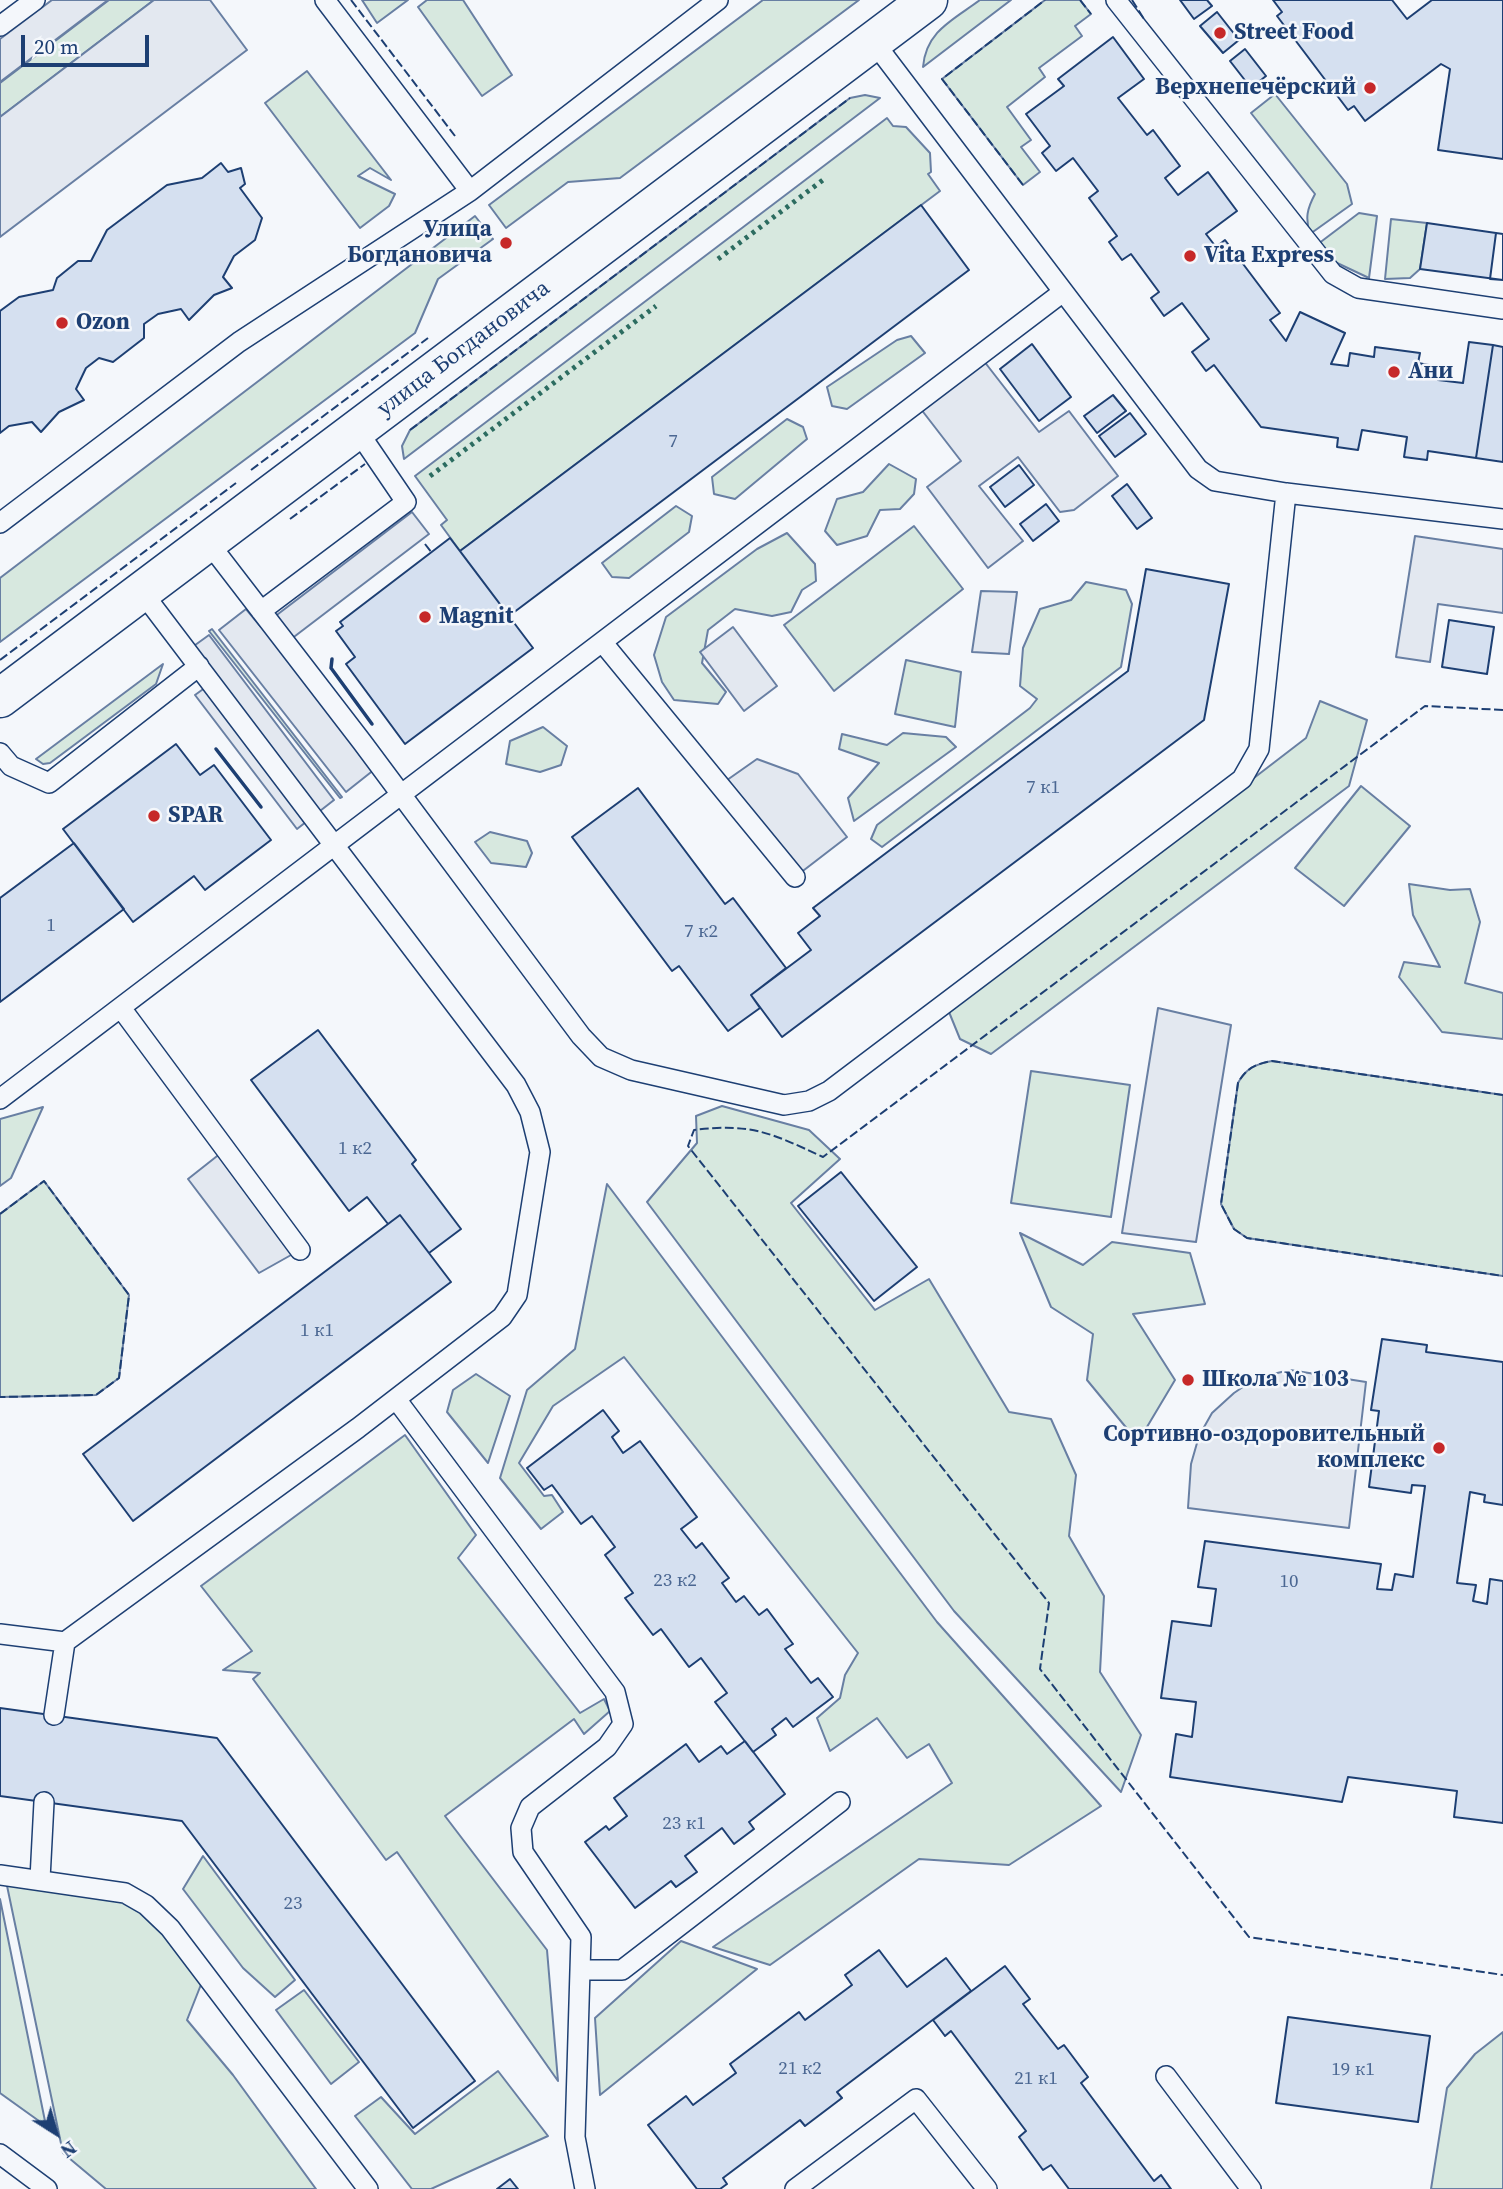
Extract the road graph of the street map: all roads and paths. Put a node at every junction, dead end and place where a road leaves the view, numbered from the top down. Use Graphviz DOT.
graph roads {
  1 [pos="35,0"];
  2 [pos="325,0"];
  3 [pos="718,0"];
  4 [pos="928,0"];
  5 [pos="1116,0"];
  6 [pos="0,26"];
  7 [pos="873,41"];
  8 [pos="470,191"];
  9 [pos="1063,292"];
  10 [pos="1503,309"];
  11 [pos="357,430"];
  12 [pos="1286,493"];
  13 [pos="1503,519"];
  14 [pos="0,523"];
  15 [pos="208,542"];
  16 [pos="142,592"];
  17 [pos="261,611"];
  18 [pos="603,643"];
  19 [pos="200,666"];
  20 [pos="0,698"];
  21 [pos="0,753"];
  22 [pos="402,795"];
  23 [pos="335,845"];
  24 [pos="795,877"];
  25 [pos="121,1008"];
  26 [pos="0,1099"];
  27 [pos="300,1250"];
  28 [pos="396,1399"];
  29 [pos="0,1634"];
  30 [pos="65,1642"];
  31 [pos="54,1715"];
  32 [pos="44,1802"];
  33 [pos="840,1802"];
  34 [pos="0,1875"];
  35 [pos="40,1880"];
  36 [pos="580,1970"];
  37 [pos="1167,2076"];
  38 [pos="0,2154"];
  39 [pos="47,2189"];
  40 [pos="368,2189"];
  41 [pos="585,2189"];
  42 [pos="795,2189"];
  43 [pos="987,2189"];
  44 [pos="1251,2189"];
  1 -- 6 [label="lane"];
  2 -- 8 [label="lane"];
  3 -- 8 [label="lane"];
  4 -- 7 [label="street, улица Богдановича"];
  5 -- 10 [label="lane"];
  7 -- 9 [label="lane"];
  7 -- 11 [label="street, улица Богдановича"];
  8 -- 14 [label="lane"];
  9 -- 12 [label="lane"];
  9 -- 18 [label="lane"];
  11 -- 15 [label="street, улица Богдановича"];
  11 -- 17 [label="lane"];
  12 -- 13 [label="lane"];
  12 -- 22 [label="lane"];
  15 -- 16 [label="street, улица Богдановича"];
  15 -- 17 [label="lane"];
  16 -- 19 [label="lane"];
  16 -- 20 [label="street, улица Богдановича"];
  17 -- 22 [label="lane"];
  18 -- 22 [label="lane"];
  18 -- 24 [label="lane"];
  19 -- 21 [label="lane"];
  19 -- 23 [label="lane"];
  22 -- 23 [label="lane"];
  23 -- 25 [label="lane"];
  23 -- 28 [label="lane"];
  25 -- 26 [label="lane"];
  25 -- 27 [label="lane"];
  28 -- 30 [label="lane"];
  28 -- 36 [label="lane"];
  29 -- 30 [label="lane"];
  30 -- 31 [label="lane"];
  32 -- 35 [label="lane"];
  33 -- 36 [label="lane"];
  34 -- 35 [label="lane"];
  35 -- 40 [label="lane"];
  36 -- 41 [label="lane"];
  37 -- 44 [label="lane"];
  38 -- 39 [label="lane"];
  42 -- 43 [label="lane"];
}
